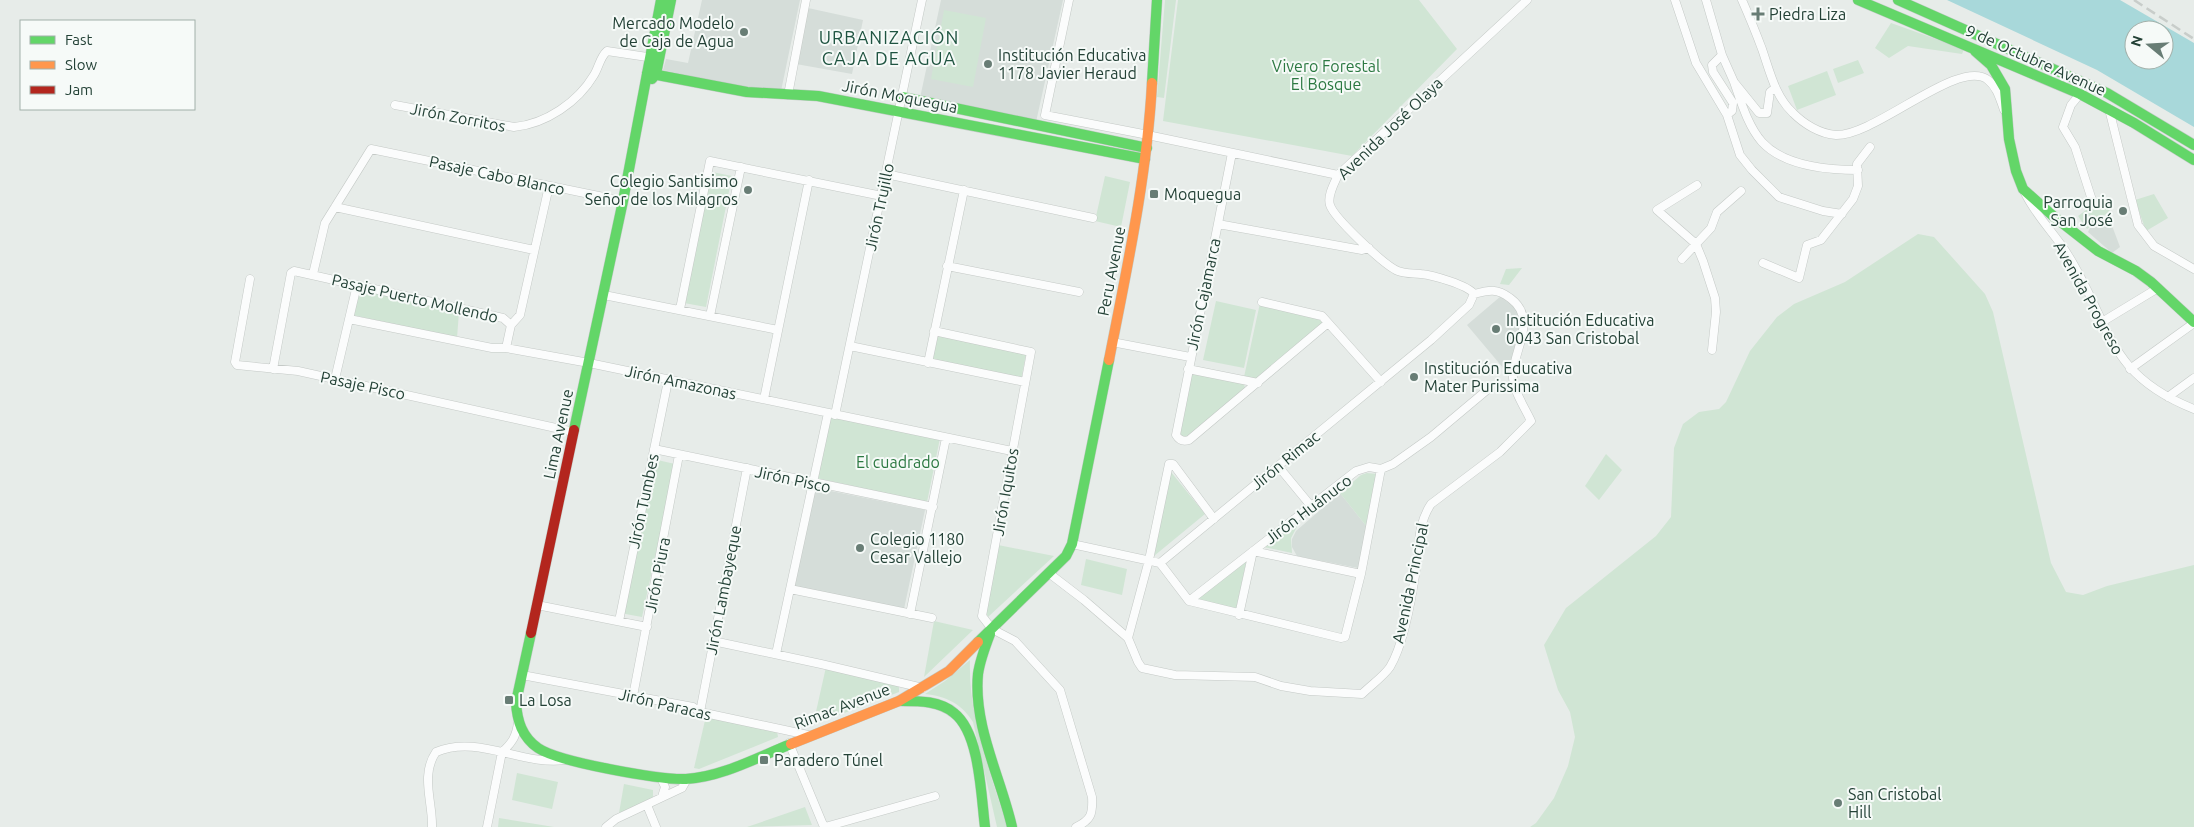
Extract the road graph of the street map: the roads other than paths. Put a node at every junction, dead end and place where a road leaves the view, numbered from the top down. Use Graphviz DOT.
graph roads {
  1 [pos="661,0"];
  2 [pos="671,0"];
  3 [pos="806,0"];
  4 [pos="922,0"];
  5 [pos="1069,0"];
  6 [pos="1156,0"];
  7 [pos="1527,0"];
  8 [pos="1675,0"];
  9 [pos="1706,0"];
  10 [pos="1742,0"];
  11 [pos="1858,0"];
  12 [pos="1898,0"];
  13 [pos="1964,44"];
  14 [pos="1722,55"];
  15 [pos="654,58"];
  16 [pos="651,74"];
  17 [pos="1734,82"];
  18 [pos="1775,88"];
  19 [pos="2080,94"];
  20 [pos="788,95"];
  21 [pos="902,97"];
  22 [pos="395,105"];
  23 [pos="2109,109"];
  24 [pos="900,111"];
  25 [pos="1728,115"];
  26 [pos="2008,122"];
  27 [pos="1149,135"];
  28 [pos="2194,145"];
  29 [pos="1870,147"];
  30 [pos="1147,148"];
  31 [pos="1232,154"];
  32 [pos="1145,160"];
  33 [pos="2194,160"];
  34 [pos="741,167"];
  35 [pos="1858,170"];
  36 [pos="886,174"];
  37 [pos="1338,176"];
  38 [pos="809,180"];
  39 [pos="1697,185"];
  40 [pos="549,186"];
  41 [pos="2023,188"];
  42 [pos="964,190"];
  43 [pos="1741,191"];
  44 [pos="882,196"];
  45 [pos="2092,200"];
  46 [pos="624,201"];
  47 [pos="335,207"];
  48 [pos="1842,214"];
  49 [pos="1092,218"];
  50 [pos="1218,224"];
  51 [pos="1696,244"];
  52 [pos="1369,248"];
  53 [pos="534,250"];
  54 [pos="1682,259"];
  55 [pos="1763,263"];
  56 [pos="947,266"];
  57 [pos="2194,269"];
  58 [pos="314,274"];
  59 [pos="250,279"];
  60 [pos="357,285"];
  61 [pos="2158,288"];
  62 [pos="1079,292"];
  63 [pos="1474,294"];
  64 [pos="604,295"];
  65 [pos="1262,302"];
  66 [pos="680,310"];
  67 [pos="710,316"];
  68 [pos="349,319"];
  69 [pos="1328,322"];
  70 [pos="2102,322"];
  71 [pos="2194,322"];
  72 [pos="511,325"];
  73 [pos="778,330"];
  74 [pos="934,331"];
  75 [pos="1112,342"];
  76 [pos="850,346"];
  77 [pos="506,348"];
  78 [pos="1712,350"];
  79 [pos="1190,357"];
  80 [pos="589,363"];
  81 [pos="928,363"];
  82 [pos="273,369"];
  83 [pos="2130,369"];
  84 [pos="1188,370"];
  85 [pos="2194,378"];
  86 [pos="335,379"];
  87 [pos="668,381"];
  88 [pos="1025,382"];
  89 [pos="1380,382"];
  90 [pos="1258,384"];
  91 [pos="1487,390"];
  92 [pos="2168,397"];
  93 [pos="764,399"];
  94 [pos="2194,409"];
  95 [pos="832,414"];
  96 [pos="574,432"];
  97 [pos="946,438"];
  98 [pos="654,449"];
  99 [pos="1012,451"];
  100 [pos="680,455"];
  101 [pos="1278,466"];
  102 [pos="746,468"];
  103 [pos="1381,469"];
  104 [pos="813,483"];
  105 [pos="1311,506"];
  106 [pos="933,507"];
  107 [pos="1214,519"];
  108 [pos="1072,544"];
  109 [pos="1252,551"];
  110 [pos="1149,560"];
  111 [pos="1160,564"];
  112 [pos="1050,574"];
  113 [pos="1361,574"];
  114 [pos="790,589"];
  115 [pos="1189,601"];
  116 [pos="537,605"];
  117 [pos="910,614"];
  118 [pos="1239,614"];
  119 [pos="932,618"];
  120 [pos="619,621"];
  121 [pos="647,627"];
  122 [pos="992,630"];
  123 [pos="1128,638"];
  124 [pos="713,641"];
  125 [pos="776,654"];
  126 [pos="522,675"];
  127 [pos="923,688"];
  128 [pos="632,696"];
  129 [pos="899,701"];
  130 [pos="700,712"];
  131 [pos="518,723"];
  132 [pos="808,736"];
  133 [pos="789,743"];
  134 [pos="502,752"];
  135 [pos="570,759"];
  136 [pos="661,778"];
  137 [pos="687,779"];
  138 [pos="936,796"];
  139 [pos="662,798"];
  140 [pos="647,805"];
  141 [pos="432,827"];
  142 [pos="487,827"];
  143 [pos="606,827"];
  144 [pos="656,827"];
  145 [pos="824,827"];
  146 [pos="985,827"];
  147 [pos="1012,827"];
  148 [pos="1076,827"];
  1 -- 15 [label="main road"];
  2 -- 15 [label="main road"];
  3 -- 20 [label="street"];
  4 -- 21 [label="street, Jirón Trujillo"];
  5 -- 27 [label="street"];
  6 -- 27 [label="main road, Peru Avenue"];
  7 -- 37 [label="street, Avenida José Olaya"];
  8 -- 25 [label="street"];
  9 -- 14 [label="street"];
  10 -- 18 [label="street"];
  11 -- 13 [label="main road, 9 de Octubre Avenue"];
  12 -- 28 [label="main road, 9 de Octubre Avenue"];
  13 -- 19 [label="main road, 9 de Octubre Avenue"];
  13 -- 26 [label="main road"];
  14 -- 17 [label="street"];
  14 -- 25 [label="street"];
  15 -- 16 [label="main road"];
  15 -- 22 [label="street, Jirón Zorritos"];
  16 -- 20 [label="main road, Jirón Moquegua"];
  16 -- 46 [label="main road, Lima Avenue"];
  17 -- 18 [label="street"];
  17 -- 35 [label="street"];
  18 -- 26 [label="street"];
  19 -- 23 [label="main road, 9 de Octubre Avenue"];
  19 -- 45 [label="street"];
  20 -- 24 [label="main road, Jirón Moquegua"];
  21 -- 24 [label="street, Jirón Trujillo"];
  21 -- 30 [label="main road, Jirón Moquegua"];
  23 -- 33 [label="main road, 9 de Octubre Avenue"];
  23 -- 57 [label="street"];
  24 -- 32 [label="main road, Jirón Moquegua"];
  24 -- 36 [label="street, Jirón Trujillo"];
  25 -- 48 [label="street"];
  26 -- 41 [label="main road"];
  27 -- 30 [label="main road, Peru Avenue"];
  27 -- 31 [label="street"];
  29 -- 35 [label="street"];
  30 -- 32 [label="main road, Peru Avenue"];
  31 -- 37 [label="street"];
  31 -- 50 [label="street, Jirón Cajamarca"];
  32 -- 75 [label="main road, Peru Avenue"];
  34 -- 38 [label="street"];
  34 -- 66 [label="street"];
  34 -- 67 [label="street"];
  35 -- 48 [label="street"];
  36 -- 42 [label="street"];
  36 -- 44 [label="street, Jirón Trujillo"];
  37 -- 52 [label="street, Avenida José Olaya"];
  38 -- 44 [label="street"];
  38 -- 73 [label="street"];
  39 -- 51 [label="street"];
  40 -- 46 [label="street, Pasaje Cabo Blanco"];
  40 -- 47 [label="street, Pasaje Cabo Blanco"];
  40 -- 53 [label="street"];
  41 -- 61 [label="main road"];
  41 -- 70 [label="street, Avenida Progreso"];
  42 -- 49 [label="street"];
  42 -- 56 [label="street"];
  43 -- 51 [label="street"];
  44 -- 76 [label="street, Jirón Trujillo"];
  46 -- 64 [label="main road, Lima Avenue"];
  47 -- 53 [label="street"];
  47 -- 58 [label="street"];
  48 -- 55 [label="street"];
  50 -- 52 [label="street"];
  50 -- 79 [label="street, Jirón Cajamarca"];
  51 -- 54 [label="street"];
  51 -- 78 [label="street"];
  52 -- 63 [label="street, Avenida José Olaya"];
  53 -- 72 [label="street"];
  56 -- 62 [label="street"];
  56 -- 74 [label="street"];
  58 -- 60 [label="street, Pasaje Puerto Mollendo"];
  58 -- 82 [label="street, Pasaje Puerto Mollendo"];
  59 -- 82 [label="street, Pasaje Pisco"];
  60 -- 68 [label="street"];
  60 -- 72 [label="street, Pasaje Puerto Mollendo"];
  61 -- 70 [label="street"];
  61 -- 71 [label="main road"];
  63 -- 89 [label="street, Jirón Rimac"];
  63 -- 123 [label="street, Avenida Principal"];
  64 -- 66 [label="street"];
  64 -- 80 [label="main road, Lima Avenue"];
  65 -- 69 [label="street"];
  66 -- 67 [label="street"];
  67 -- 73 [label="street"];
  68 -- 77 [label="street, Jirón Amazonas"];
  68 -- 86 [label="street"];
  69 -- 89 [label="street"];
  69 -- 90 [label="street"];
  70 -- 83 [label="street, Avenida Progreso"];
  71 -- 83 [label="street"];
  72 -- 77 [label="street, Pasaje Puerto Mollendo"];
  73 -- 93 [label="street"];
  74 -- 81 [label="street"];
  74 -- 88 [label="street, Jirón Iquitos"];
  75 -- 79 [label="street"];
  75 -- 108 [label="main road, Peru Avenue"];
  76 -- 81 [label="street"];
  76 -- 95 [label="street, Jirón Trujillo"];
  77 -- 80 [label="street, Jirón Amazonas"];
  79 -- 84 [label="street, Jirón Cajamarca"];
  80 -- 87 [label="street, Jirón Amazonas"];
  80 -- 96 [label="main road, Lima Avenue"];
  81 -- 88 [label="street"];
  82 -- 86 [label="street, Pasaje Pisco"];
  83 -- 92 [label="street, Avenida Progreso"];
  84 -- 90 [label="street"];
  84 -- 90 [label="street, Jirón Cajamarca"];
  85 -- 92 [label="street"];
  86 -- 96 [label="street, Pasaje Pisco"];
  87 -- 93 [label="street, Jirón Amazonas"];
  87 -- 98 [label="street, Jirón Tumbes"];
  88 -- 99 [label="street, Jirón Iquitos"];
  89 -- 101 [label="street, Jirón Rimac"];
  91 -- 103 [label="street, Jirón Huánuco"];
  92 -- 94 [label="street, Avenida Progreso"];
  93 -- 95 [label="street, Jirón Amazonas"];
  95 -- 97 [label="street, Jirón Amazonas"];
  95 -- 104 [label="street, Jirón Trujillo"];
  96 -- 116 [label="main road, Lima Avenue"];
  97 -- 99 [label="street, Jirón Amazonas"];
  97 -- 106 [label="street"];
  98 -- 100 [label="street, Jirón Pisco"];
  98 -- 120 [label="street, Jirón Tumbes"];
  99 -- 122 [label="street, Jirón Iquitos"];
  100 -- 102 [label="street, Jirón Pisco"];
  100 -- 121 [label="street, Jirón Piura"];
  101 -- 105 [label="street"];
  101 -- 107 [label="street, Jirón Rimac"];
  102 -- 104 [label="street, Jirón Pisco"];
  102 -- 124 [label="street, Jirón Lambayeque"];
  103 -- 105 [label="street, Jirón Huánuco"];
  103 -- 113 [label="street"];
  104 -- 106 [label="street, Jirón Pisco"];
  104 -- 114 [label="street, Jirón Trujillo"];
  105 -- 109 [label="street, Jirón Huánuco"];
  106 -- 117 [label="street"];
  107 -- 110 [label="street"];
  107 -- 111 [label="street, Jirón Rimac"];
  108 -- 110 [label="street"];
  108 -- 112 [label="main road, Rimac Avenue"];
  109 -- 113 [label="street"];
  109 -- 115 [label="street, Jirón Huánuco"];
  109 -- 118 [label="street, Jirón Huánuco"];
  110 -- 111 [label="street"];
  110 -- 123 [label="street"];
  111 -- 115 [label="street"];
  112 -- 122 [label="main road, Rimac Avenue"];
  112 -- 123 [label="street, Avenida Principal"];
  113 -- 118 [label="street"];
  114 -- 117 [label="street"];
  114 -- 125 [label="street, Jirón Trujillo"];
  115 -- 118 [label="street"];
  116 -- 120 [label="street"];
  116 -- 126 [label="main road, Lima Avenue"];
  117 -- 119 [label="street"];
  120 -- 121 [label="street"];
  121 -- 128 [label="street, Jirón Piura"];
  122 -- 127 [label="main road, Rimac Avenue"];
  122 -- 147 [label="main road"];
  122 -- 148 [label="street"];
  124 -- 125 [label="street"];
  124 -- 130 [label="street, Jirón Lambayeque"];
  125 -- 127 [label="street"];
  126 -- 128 [label="street, Jirón Paracas"];
  126 -- 131 [label="main road, Lima Avenue"];
  127 -- 129 [label="main road, Rimac Avenue"];
  128 -- 130 [label="street, Jirón Paracas"];
  129 -- 132 [label="main road, Rimac Avenue"];
  129 -- 146 [label="main road"];
  130 -- 132 [label="street, Jirón Paracas"];
  131 -- 134 [label="street"];
  131 -- 135 [label="main road"];
  132 -- 133 [label="main road, Rimac Avenue"];
  133 -- 137 [label="main road, Rimac Avenue"];
  133 -- 145 [label="street"];
  134 -- 135 [label="street"];
  134 -- 141 [label="street"];
  134 -- 142 [label="street"];
  135 -- 136 [label="main road, Rimac Avenue"];
  136 -- 137 [label="main road, Rimac Avenue"];
  136 -- 139 [label="street"];
  137 -- 139 [label="street"];
  138 -- 145 [label="street"];
  139 -- 140 [label="street"];
  140 -- 143 [label="street"];
  140 -- 144 [label="street"];
}
